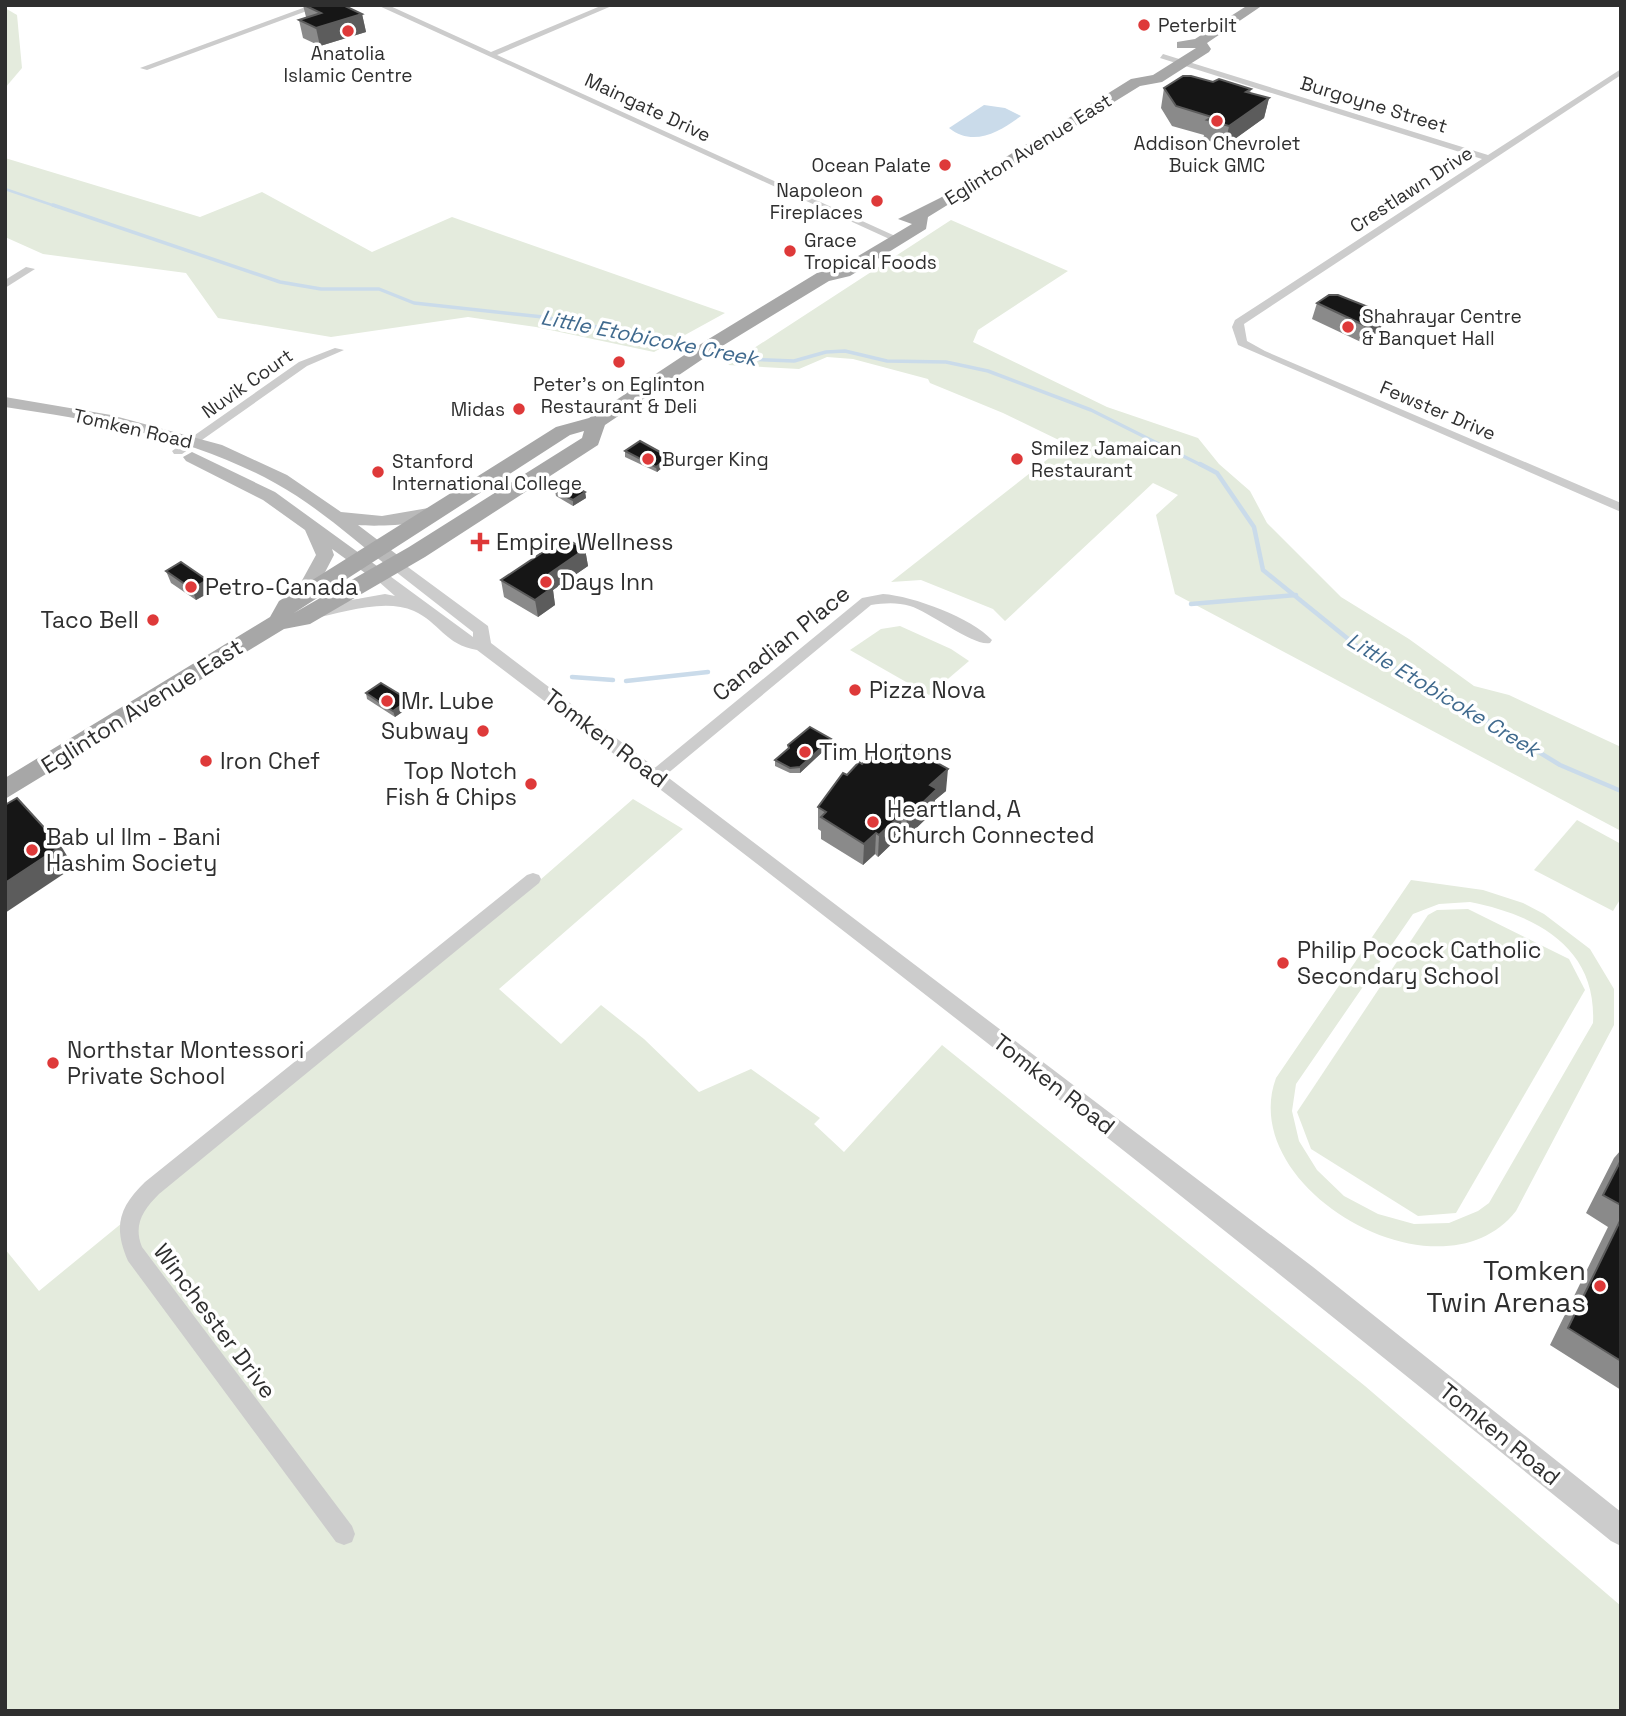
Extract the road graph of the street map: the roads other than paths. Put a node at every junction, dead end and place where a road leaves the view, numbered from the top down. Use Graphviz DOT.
graph roads {
  1 [pos="319,5"];
  2 [pos="381,5"];
  3 [pos="610,5"];
  4 [pos="1257,5"];
  5 [pos="1199,42"];
  6 [pos="492,54"];
  7 [pos="1160,58"];
  8 [pos="1181,64"];
  9 [pos="144,68"];
  10 [pos="1621,71"];
  11 [pos="1136,82"];
  12 [pos="1489,158"];
  13 [pos="920,215"];
  14 [pos="881,233"];
  15 [pos="899,240"];
  16 [pos="30,269"];
  17 [pos="823,277"];
  18 [pos="5,285"];
  19 [pos="1242,343"];
  20 [pos="713,344"];
  21 [pos="339,350"];
  22 [pos="682,364"];
  23 [pos="5,402"];
  24 [pos="5,413"];
  25 [pos="596,422"];
  26 [pos="185,446"];
  27 [pos="1621,508"];
  28 [pos="440,511"];
  29 [pos="335,516"];
  30 [pos="311,524"];
  31 [pos="379,562"];
  32 [pos="308,604"];
  33 [pos="417,606"];
  34 [pos="985,640"];
  35 [pos="482,645"];
  36 [pos="656,775"];
  37 [pos="5,790"];
  38 [pos="533,879"];
  39 [pos="1621,1531"];
  40 [pos="344,1534"];
  1 -- 9 [label="street"];
  2 -- 6 [label="street, Maingate Drive"];
  3 -- 6 [label="street"];
  4 -- 5 [label="main road, Eglinton Avenue East"];
  5 -- 7 [label="main road, Eglinton Avenue East"];
  5 -- 8 [label="main road, Eglinton Avenue East"];
  6 -- 14 [label="street, Maingate Drive"];
  7 -- 8 [label="street, Burgoyne Street"];
  7 -- 11 [label="main road, Eglinton Avenue East"];
  8 -- 11 [label="main road, Eglinton Avenue East"];
  8 -- 12 [label="street, Burgoyne Street"];
  10 -- 12 [label="street, Crestlawn Drive"];
  11 -- 13 [label="main road, Eglinton Avenue East"];
  12 -- 19 [label="street, Crestlawn Drive"];
  13 -- 14 [label="main road, Eglinton Avenue East"];
  13 -- 15 [label="main road, Eglinton Avenue East"];
  14 -- 15 [label="street, Maingate Drive"];
  14 -- 17 [label="main road, Eglinton Avenue East"];
  15 -- 17 [label="main road, Eglinton Avenue East"];
  16 -- 18 [label="street"];
  17 -- 20 [label="main road, Eglinton Avenue East"];
  19 -- 27 [label="street, Fewster Drive"];
  20 -- 22 [label="main road, Eglinton Avenue East"];
  21 -- 26 [label="street, Nuvik Court"];
  22 -- 25 [label="main road, Eglinton Avenue East"];
  23 -- 26 [label="main road, Tomken Road"];
  24 -- 26 [label="main road, Tomken Road"];
  25 -- 28 [label="main road, Eglinton Avenue East"];
  25 -- 31 [label="main road, Eglinton Avenue East"];
  26 -- 29 [label="main road, Tomken Road"];
  26 -- 30 [label="main road, Tomken Road"];
  28 -- 29 [label="main road"];
  28 -- 31 [label="main road, Eglinton Avenue East"];
  29 -- 31 [label="main road, Tomken Road"];
  30 -- 31 [label="main road, Tomken Road"];
  30 -- 32 [label="main road"];
  31 -- 32 [label="main road, Eglinton Avenue East"];
  31 -- 33 [label="street, Tomken Road"];
  31 -- 35 [label="street, Tomken Road"];
  32 -- 33 [label="street"];
  32 -- 37 [label="main road, Eglinton Avenue East"];
  33 -- 35 [label="street, Tomken Road"];
  34 -- 36 [label="street, Canadian Place"];
  35 -- 36 [label="street, Tomken Road"];
  36 -- 39 [label="street, Tomken Road"];
  38 -- 40 [label="street, Winchester Drive"];
}
